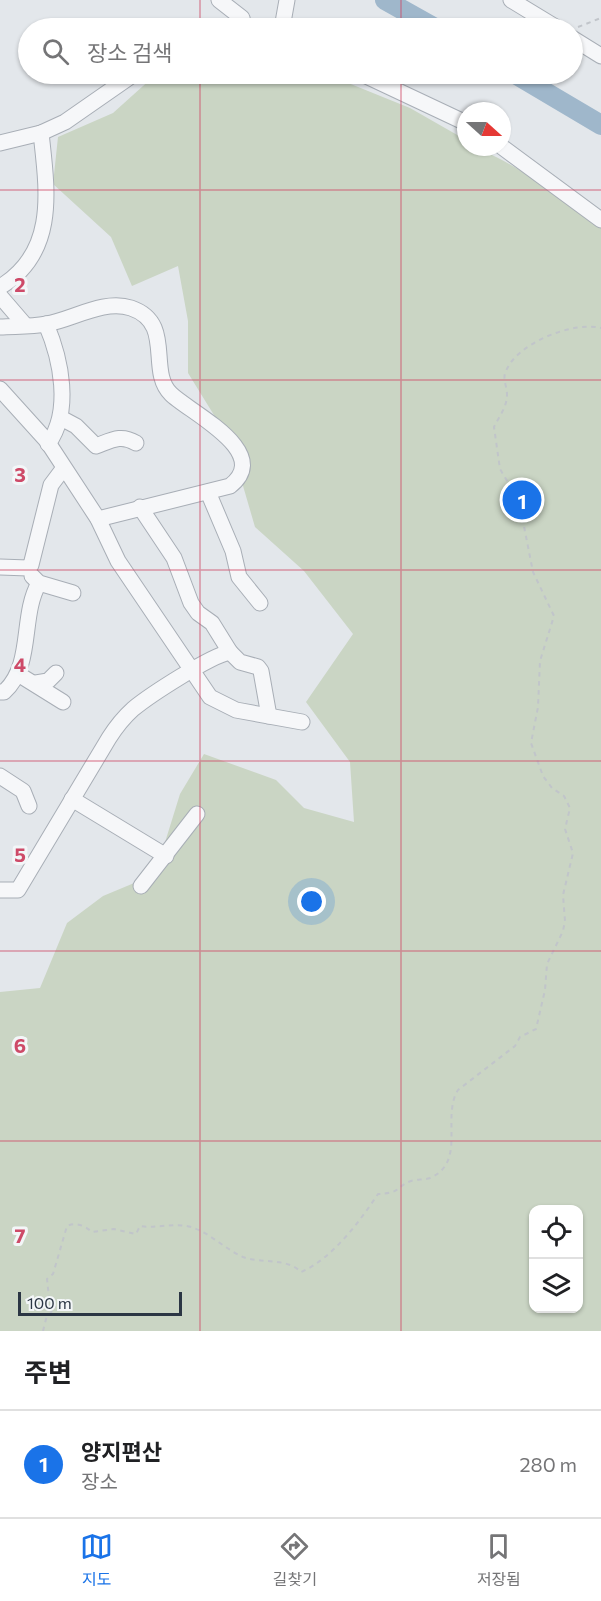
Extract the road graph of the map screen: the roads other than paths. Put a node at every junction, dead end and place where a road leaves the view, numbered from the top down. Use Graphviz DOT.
graph roads {
  1 [pos="219,0"];
  2 [pos="287,0"];
  3 [pos="511,0"];
  4 [pos="242,18"];
  5 [pos="284,18"];
  6 [pos="541,18"];
  7 [pos="583,44"];
  8 [pos="601,56"];
  9 [pos="120,84"];
  10 [pos="383,84"];
  11 [pos="457,119"];
  12 [pos="41,133"];
  13 [pos="0,143"];
  14 [pos="511,154"];
  15 [pos="601,220"];
  16 [pos="0,287"];
  17 [pos="0,296"];
  18 [pos="46,324"];
  19 [pos="25,326"];
  20 [pos="0,327"];
  21 [pos="0,390"];
  22 [pos="61,418"];
  23 [pos="136,443"];
  24 [pos="48,444"];
  25 [pos="63,469"];
  26 [pos="208,492"];
  27 [pos="140,507"];
  28 [pos="98,519"];
  29 [pos="0,567"];
  30 [pos="28,568"];
  31 [pos="39,583"];
  32 [pos="73,593"];
  33 [pos="260,603"];
  34 [pos="230,652"];
  35 [pos="192,671"];
  36 [pos="56,673"];
  37 [pos="18,674"];
  38 [pos="36,684"];
  39 [pos="0,692"];
  40 [pos="63,702"];
  41 [pos="269,716"];
  42 [pos="302,722"];
  43 [pos="0,776"];
  44 [pos="72,799"];
  45 [pos="29,806"];
  46 [pos="197,814"];
  47 [pos="166,856"];
  48 [pos="141,886"];
  49 [pos="0,890"];
  1 -- 4 [label="street"];
  2 -- 5 [label="street"];
  3 -- 6 [label="street"];
  7 -- 8 [label="street"];
  9 -- 12 [label="street"];
  10 -- 11 [label="street"];
  12 -- 13 [label="street"];
  12 -- 16 [label="street"];
  14 -- 15 [label="street"];
  17 -- 19 [label="street"];
  18 -- 19 [label="street"];
  18 -- 22 [label="street"];
  18 -- 26 [label="street"];
  19 -- 20 [label="street"];
  21 -- 24 [label="street"];
  22 -- 23 [label="street"];
  22 -- 24 [label="street"];
  24 -- 25 [label="street"];
  25 -- 28 [label="street"];
  25 -- 30 [label="street"];
  26 -- 27 [label="street"];
  26 -- 33 [label="street"];
  27 -- 28 [label="street"];
  27 -- 34 [label="street"];
  28 -- 35 [label="street"];
  29 -- 30 [label="street"];
  30 -- 31 [label="street"];
  31 -- 32 [label="street"];
  31 -- 37 [label="street"];
  34 -- 35 [label="street"];
  34 -- 41 [label="street"];
  35 -- 41 [label="street"];
  35 -- 44 [label="street"];
  36 -- 38 [label="street"];
  37 -- 38 [label="street"];
  37 -- 39 [label="street"];
  38 -- 40 [label="street"];
  41 -- 42 [label="street"];
  43 -- 45 [label="street"];
  44 -- 47 [label="street"];
  44 -- 49 [label="street"];
  46 -- 47 [label="street"];
  47 -- 48 [label="street"];
}
